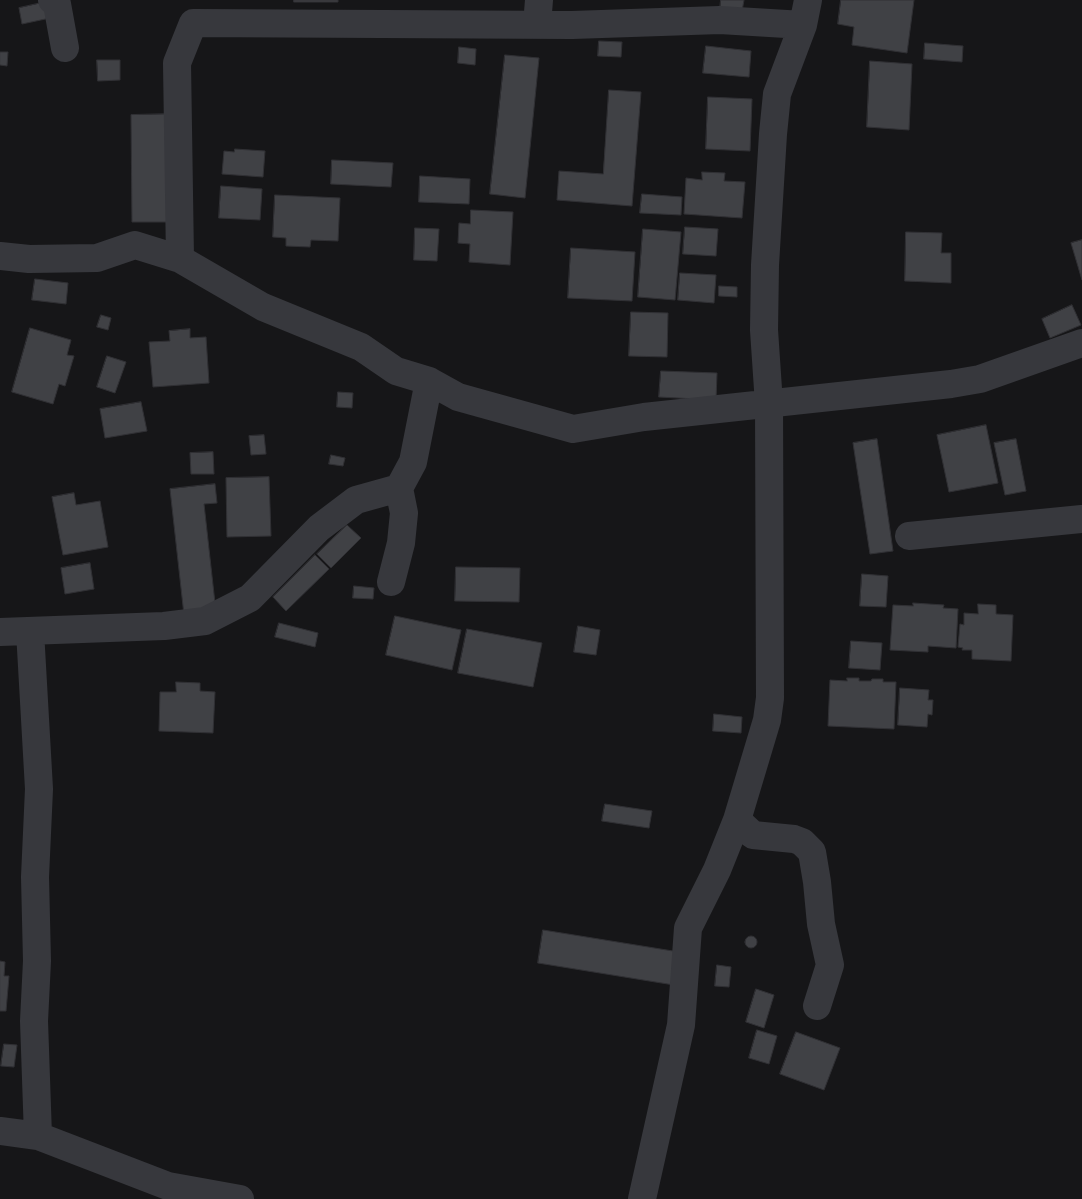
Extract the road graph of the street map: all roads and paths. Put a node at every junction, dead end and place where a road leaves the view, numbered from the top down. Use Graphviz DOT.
graph roads {
  1 [pos="52,0"];
  2 [pos="213,12"];
  3 [pos="805,12"];
  4 [pos="538,13"];
  5 [pos="65,48"];
  6 [pos="0,256"];
  7 [pos="180,259"];
  8 [pos="1082,343"];
  9 [pos="429,381"];
  10 [pos="769,404"];
  11 [pos="399,488"];
  12 [pos="1082,519"];
  13 [pos="909,536"];
  14 [pos="392,582"];
  15 [pos="30,631"];
  16 [pos="0,632"];
  17 [pos="737,820"];
  18 [pos="817,1006"];
  19 [pos="0,1131"];
  20 [pos="38,1136"];
  21 [pos="240,1199"];
  22 [pos="642,1199"];
  1 -- 5 [label="street"];
  2 -- 4 [label="street"];
  2 -- 7 [label="street"];
  3 -- 4 [label="street"];
  3 -- 10 [label="street"];
  6 -- 7 [label="street"];
  7 -- 9 [label="street"];
  8 -- 10 [label="street"];
  9 -- 10 [label="street"];
  9 -- 11 [label="street"];
  10 -- 17 [label="street"];
  11 -- 14 [label="street"];
  11 -- 15 [label="street"];
  12 -- 13 [label="street"];
  15 -- 16 [label="street"];
  15 -- 20 [label="street"];
  17 -- 18 [label="street"];
  17 -- 22 [label="street"];
  19 -- 20 [label="street"];
  20 -- 21 [label="street"];
}
